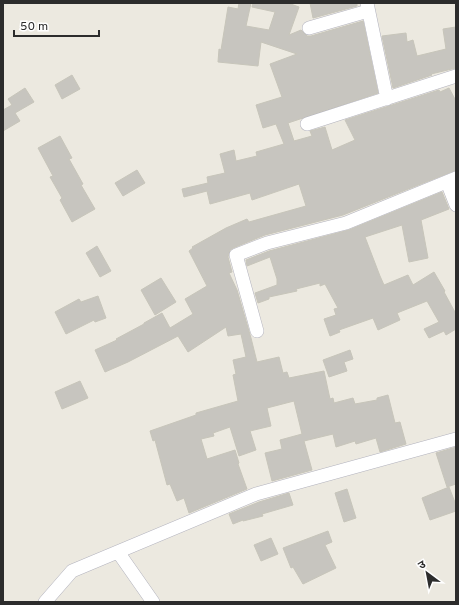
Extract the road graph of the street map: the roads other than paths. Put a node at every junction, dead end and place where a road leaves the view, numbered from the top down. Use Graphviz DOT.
graph roads {
  1 [pos="367,7"];
  2 [pos="309,28"];
  3 [pos="456,76"];
  4 [pos="387,99"];
  5 [pos="307,124"];
  6 [pos="452,180"];
  7 [pos="456,205"];
  8 [pos="257,331"];
  9 [pos="455,443"];
  10 [pos="118,552"];
  11 [pos="45,602"];
  12 [pos="153,602"];
  1 -- 2 [label="street"];
  1 -- 4 [label="street"];
  3 -- 4 [label="street"];
  4 -- 5 [label="street"];
  6 -- 7 [label="street"];
  6 -- 8 [label="street"];
  9 -- 10 [label="street"];
  10 -- 11 [label="street"];
  10 -- 12 [label="street"];
}
